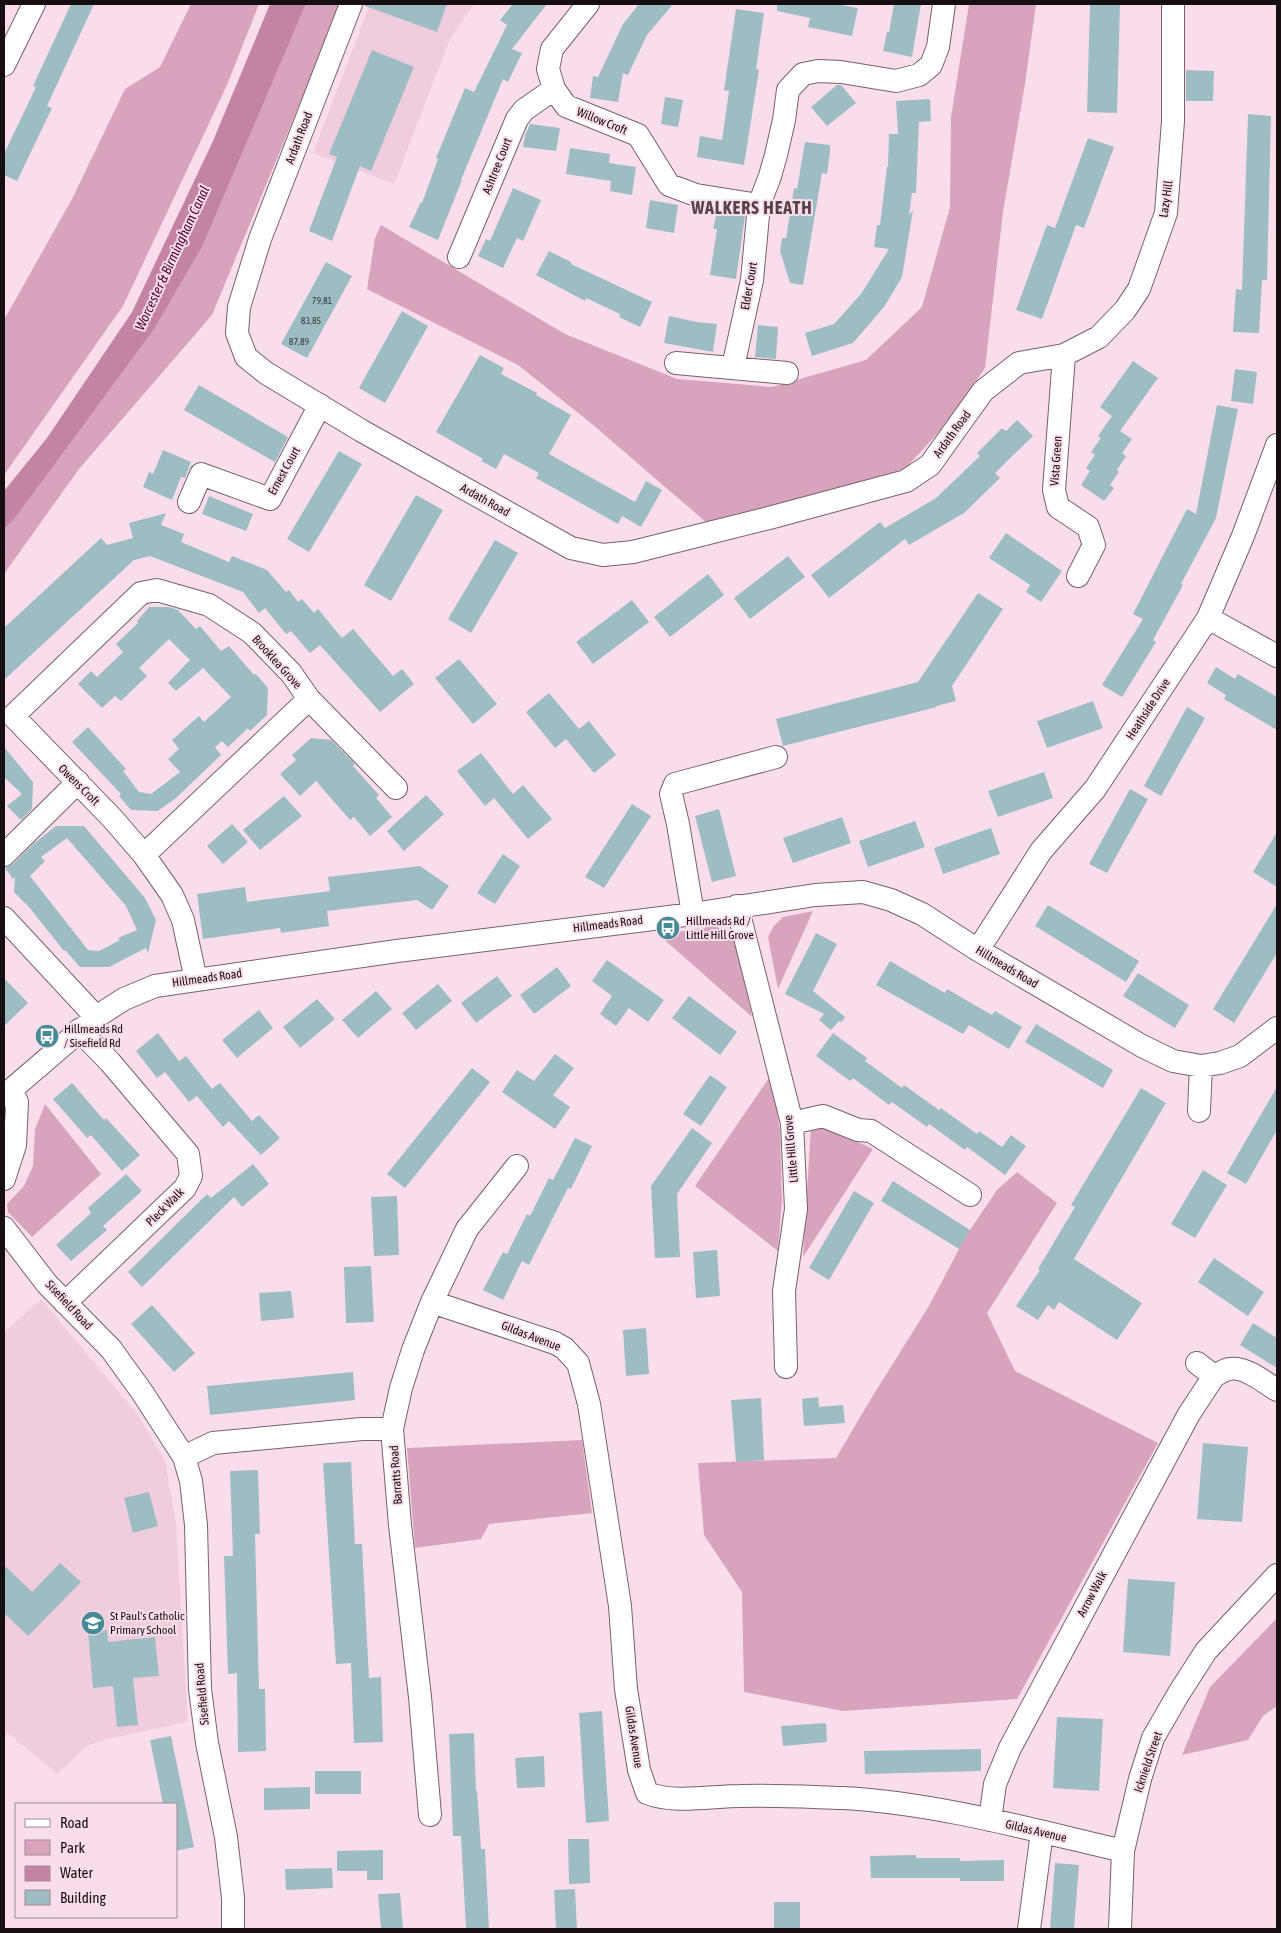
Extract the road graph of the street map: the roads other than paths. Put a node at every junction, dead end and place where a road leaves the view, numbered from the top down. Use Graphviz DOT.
graph roads {
  1 [pos="34,4"];
  2 [pos="352,4"];
  3 [pos="588,4"];
  4 [pos="944,4"];
  5 [pos="1173,4"];
  6 [pos="4,66"];
  7 [pos="554,89"];
  8 [pos="759,205"];
  9 [pos="459,257"];
  10 [pos="1064,355"];
  11 [pos="676,363"];
  12 [pos="733,367"];
  13 [pos="787,373"];
  14 [pos="320,405"];
  15 [pos="1277,445"];
  16 [pos="189,502"];
  17 [pos="1078,576"];
  18 [pos="1208,618"];
  19 [pos="1277,656"];
  20 [pos="309,699"];
  21 [pos="13,716"];
  22 [pos="776,756"];
  23 [pos="78,782"];
  24 [pos="396,788"];
  25 [pos="4,855"];
  26 [pos="144,855"];
  27 [pos="737,906"];
  28 [pos="693,914"];
  29 [pos="4,918"];
  30 [pos="978,950"];
  31 [pos="196,980"];
  32 [pos="87,1024"];
  33 [pos="1277,1028"];
  34 [pos="1201,1066"];
  35 [pos="7,1093"];
  36 [pos="1199,1111"];
  37 [pos="792,1123"];
  38 [pos="517,1166"];
  39 [pos="4,1179"];
  40 [pos="970,1196"];
  41 [pos="4,1228"];
  42 [pos="432,1302"];
  43 [pos="65,1303"];
  44 [pos="786,1366"];
  45 [pos="1277,1390"];
  46 [pos="392,1429"];
  47 [pos="184,1457"];
  48 [pos="1277,1575"];
  49 [pos="430,1814"];
  50 [pos="990,1820"];
  51 [pos="1042,1832"];
  52 [pos="1123,1851"];
  53 [pos="233,1929"];
  54 [pos="1029,1929"];
  55 [pos="1120,1929"];
  1 -- 6 [label="street"];
  2 -- 14 [label="street, Ardath Road"];
  3 -- 7 [label="street, Willow Croft"];
  4 -- 8 [label="street, Elder Court"];
  5 -- 10 [label="street, Lazy Hill"];
  7 -- 8 [label="street, Willow Croft"];
  7 -- 9 [label="street, Ashtree Court"];
  8 -- 12 [label="street, Elder Court"];
  10 -- 14 [label="street, Ardath Road"];
  10 -- 17 [label="street, Vista Green"];
  11 -- 12 [label="street"];
  12 -- 13 [label="street"];
  14 -- 16 [label="street, Ernest Court"];
  15 -- 18 [label="street, Heathside Drive"];
  18 -- 19 [label="street"];
  18 -- 30 [label="street, Heathside Drive"];
  20 -- 21 [label="street, Brooklea Grove"];
  20 -- 24 [label="street"];
  20 -- 26 [label="street, Brooklea Grove"];
  21 -- 23 [label="street, Owens Croft"];
  22 -- 28 [label="street"];
  23 -- 25 [label="street"];
  23 -- 26 [label="street, Owens Croft"];
  26 -- 31 [label="street, Owens Croft"];
  27 -- 28 [label="street, Hillmeads Road"];
  27 -- 30 [label="street, Hillmeads Road"];
  27 -- 37 [label="street, Little Hill Grove"];
  28 -- 31 [label="street, Hillmeads Road"];
  29 -- 32 [label="street, Pleck Walk"];
  30 -- 34 [label="street, Hillmeads Road"];
  31 -- 32 [label="street, Hillmeads Road"];
  32 -- 35 [label="street, Hillmeads Road"];
  32 -- 43 [label="street, Pleck Walk"];
  33 -- 34 [label="street, Hillmeads Road"];
  34 -- 36 [label="street"];
  35 -- 39 [label="street, Hillmeads Road"];
  37 -- 40 [label="street"];
  37 -- 44 [label="street, Little Hill Grove"];
  38 -- 42 [label="street, Barratts Road"];
  41 -- 43 [label="street, Sisefield Road"];
  42 -- 46 [label="street, Barratts Road"];
  42 -- 50 [label="street, Gildas Avenue"];
  43 -- 47 [label="street, Sisefield Road"];
  45 -- 50 [label="street, Arrow Walk"];
  46 -- 47 [label="street"];
  46 -- 49 [label="street, Barratts Road"];
  47 -- 53 [label="street, Sisefield Road"];
  48 -- 52 [label="street, Icknield Street"];
  50 -- 51 [label="street, Gildas Avenue"];
  51 -- 52 [label="street, Gildas Avenue"];
  51 -- 54 [label="street"];
  52 -- 55 [label="street, Icknield Street"];
}
